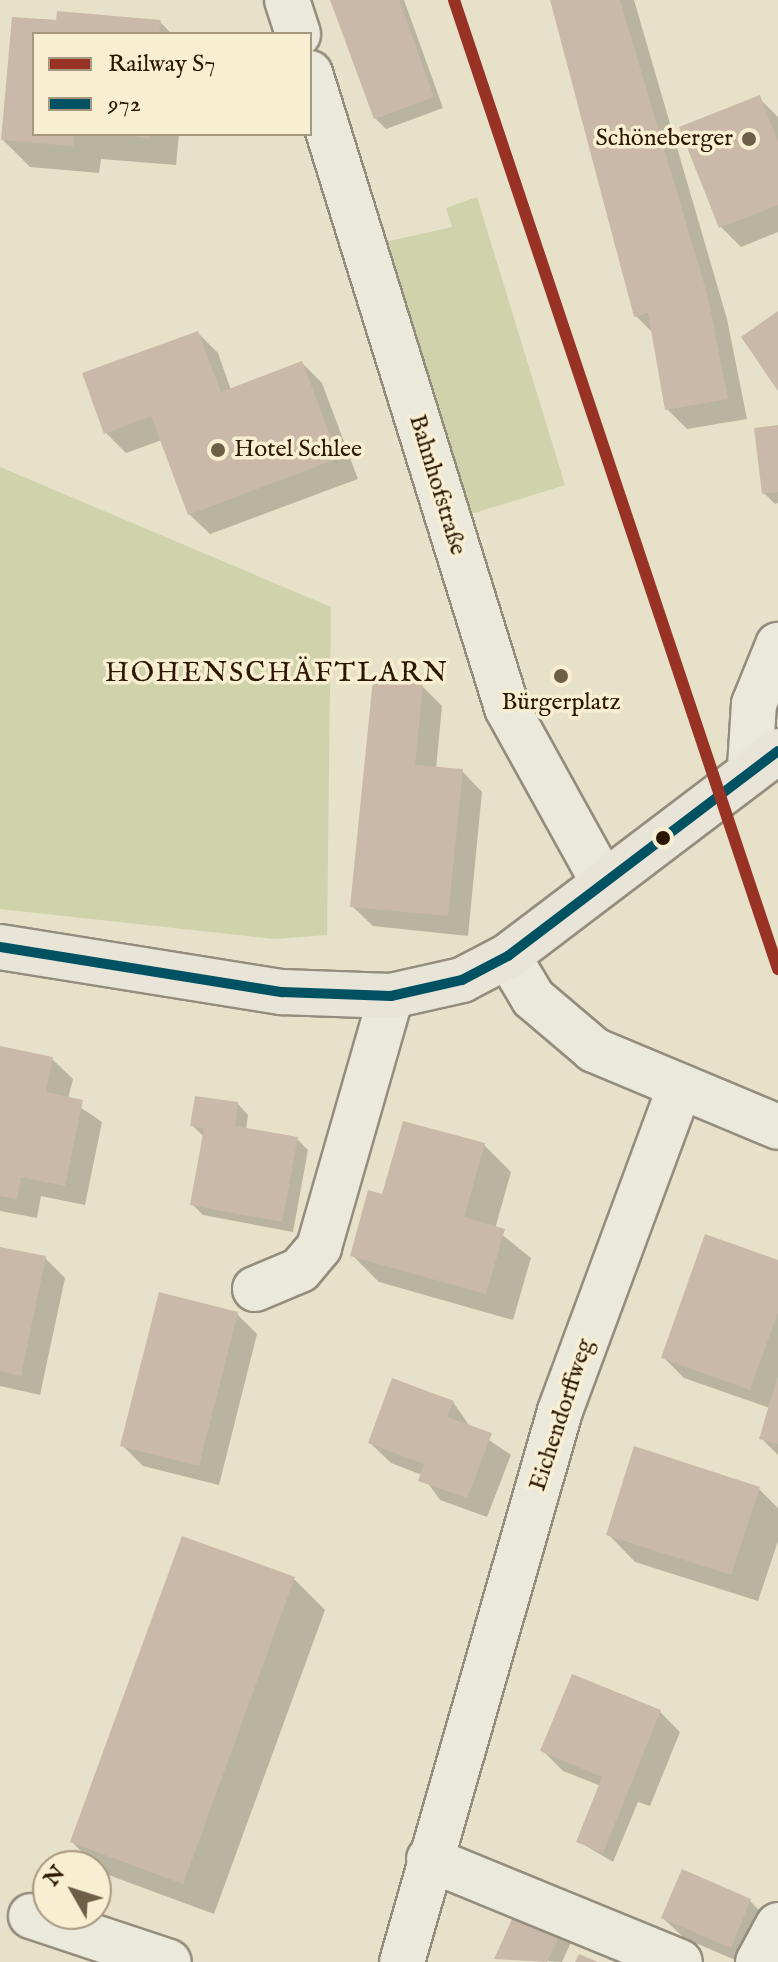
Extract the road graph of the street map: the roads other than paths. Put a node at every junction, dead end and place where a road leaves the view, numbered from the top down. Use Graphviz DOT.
graph roads {
  1 [pos="287,0"];
  2 [pos="297,32"];
  3 [pos="312,79"];
  4 [pos="778,645"];
  5 [pos="764,759"];
  6 [pos="603,882"];
  7 [pos="0,947"];
  8 [pos="508,956"];
  9 [pos="391,996"];
  10 [pos="680,1087"];
  11 [pos="778,1127"];
  12 [pos="255,1289"];
  13 [pos="429,1859"];
  14 [pos="31,1916"];
  15 [pos="778,1925"];
  16 [pos="169,1962"];
  17 [pos="402,1962"];
  18 [pos="680,1962"];
  19 [pos="758,1962"];
  1 -- 2 [label="street"];
  3 -- 6 [label="street, Bahnhofstraße"];
  4 -- 5 [label="street"];
  5 -- 6 [label="main road"];
  6 -- 8 [label="main road"];
  7 -- 9 [label="main road"];
  8 -- 9 [label="main road"];
  8 -- 10 [label="street"];
  9 -- 12 [label="street"];
  10 -- 11 [label="street"];
  10 -- 13 [label="street, Eichendorffweg"];
  13 -- 17 [label="street, Eichendorffweg"];
  13 -- 18 [label="street"];
  14 -- 16 [label="street"];
  15 -- 19 [label="street"];
}
